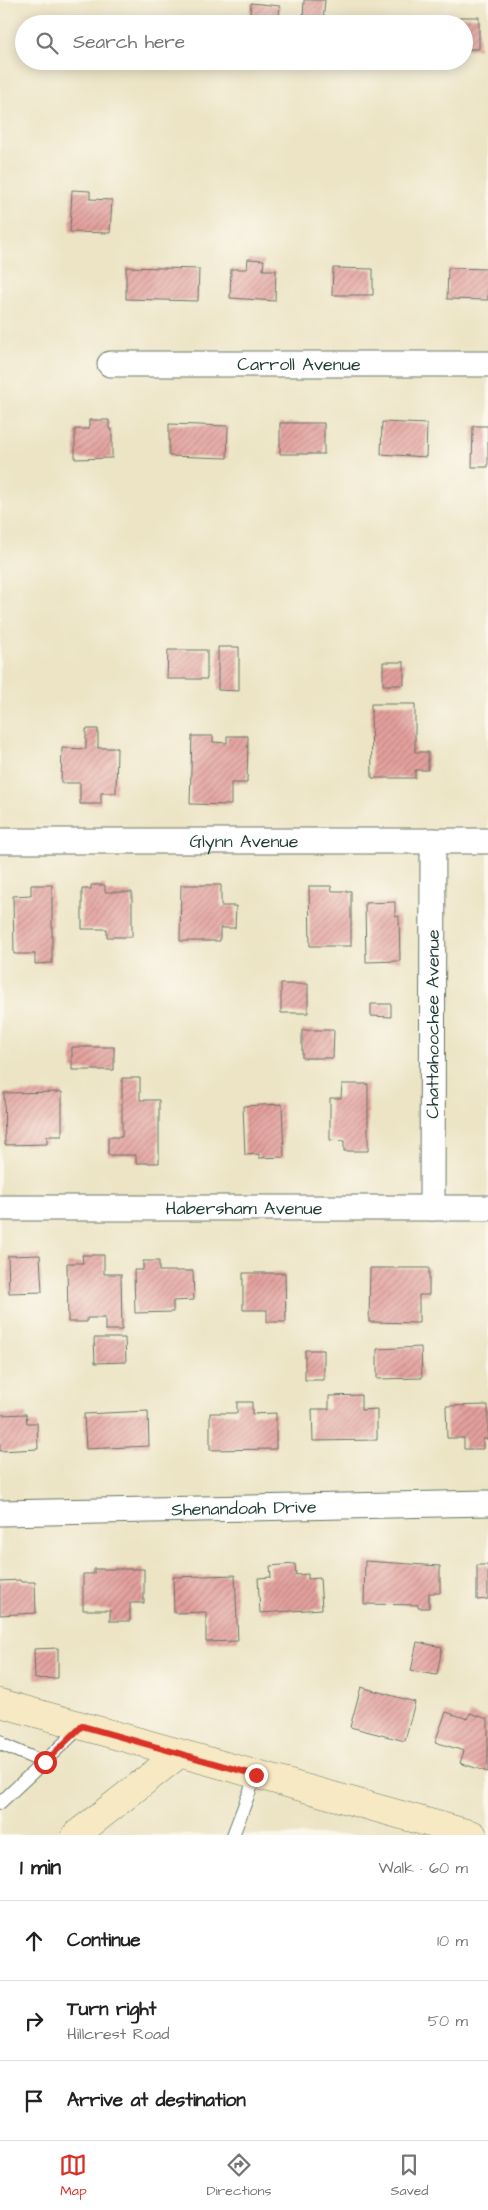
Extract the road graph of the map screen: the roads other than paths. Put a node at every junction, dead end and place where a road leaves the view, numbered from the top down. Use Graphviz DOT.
graph roads {
  1 [pos="110,364"];
  2 [pos="488,364"];
  3 [pos="0,841"];
  4 [pos="433,841"];
  5 [pos="488,841"];
  6 [pos="0,1208"];
  7 [pos="432,1208"];
  8 [pos="488,1208"];
  9 [pos="488,1503"];
  10 [pos="0,1513"];
  11 [pos="0,1703"];
  12 [pos="82,1726"];
  13 [pos="0,1741"];
  14 [pos="179,1754"];
  15 [pos="45,1762"];
  16 [pos="256,1775"];
  17 [pos="0,1803"];
  18 [pos="76,1835"];
  19 [pos="233,1835"];
  20 [pos="473,1835"];
  1 -- 2 [label="street, Carroll Avenue"];
  3 -- 4 [label="street, Glynn Avenue"];
  4 -- 5 [label="street, Glynn Avenue"];
  4 -- 7 [label="street, Chattahoochee Avenue"];
  6 -- 7 [label="street, Habersham Avenue"];
  7 -- 8 [label="street, Habersham Avenue"];
  9 -- 10 [label="street, Shenandoah Drive"];
  11 -- 12 [label="street"];
  12 -- 14 [label="street"];
  12 -- 15 [label="lane"];
  13 -- 15 [label="lane"];
  14 -- 16 [label="street"];
  14 -- 18 [label="street"];
  15 -- 17 [label="lane"];
  16 -- 19 [label="lane"];
  16 -- 20 [label="street"];
}
